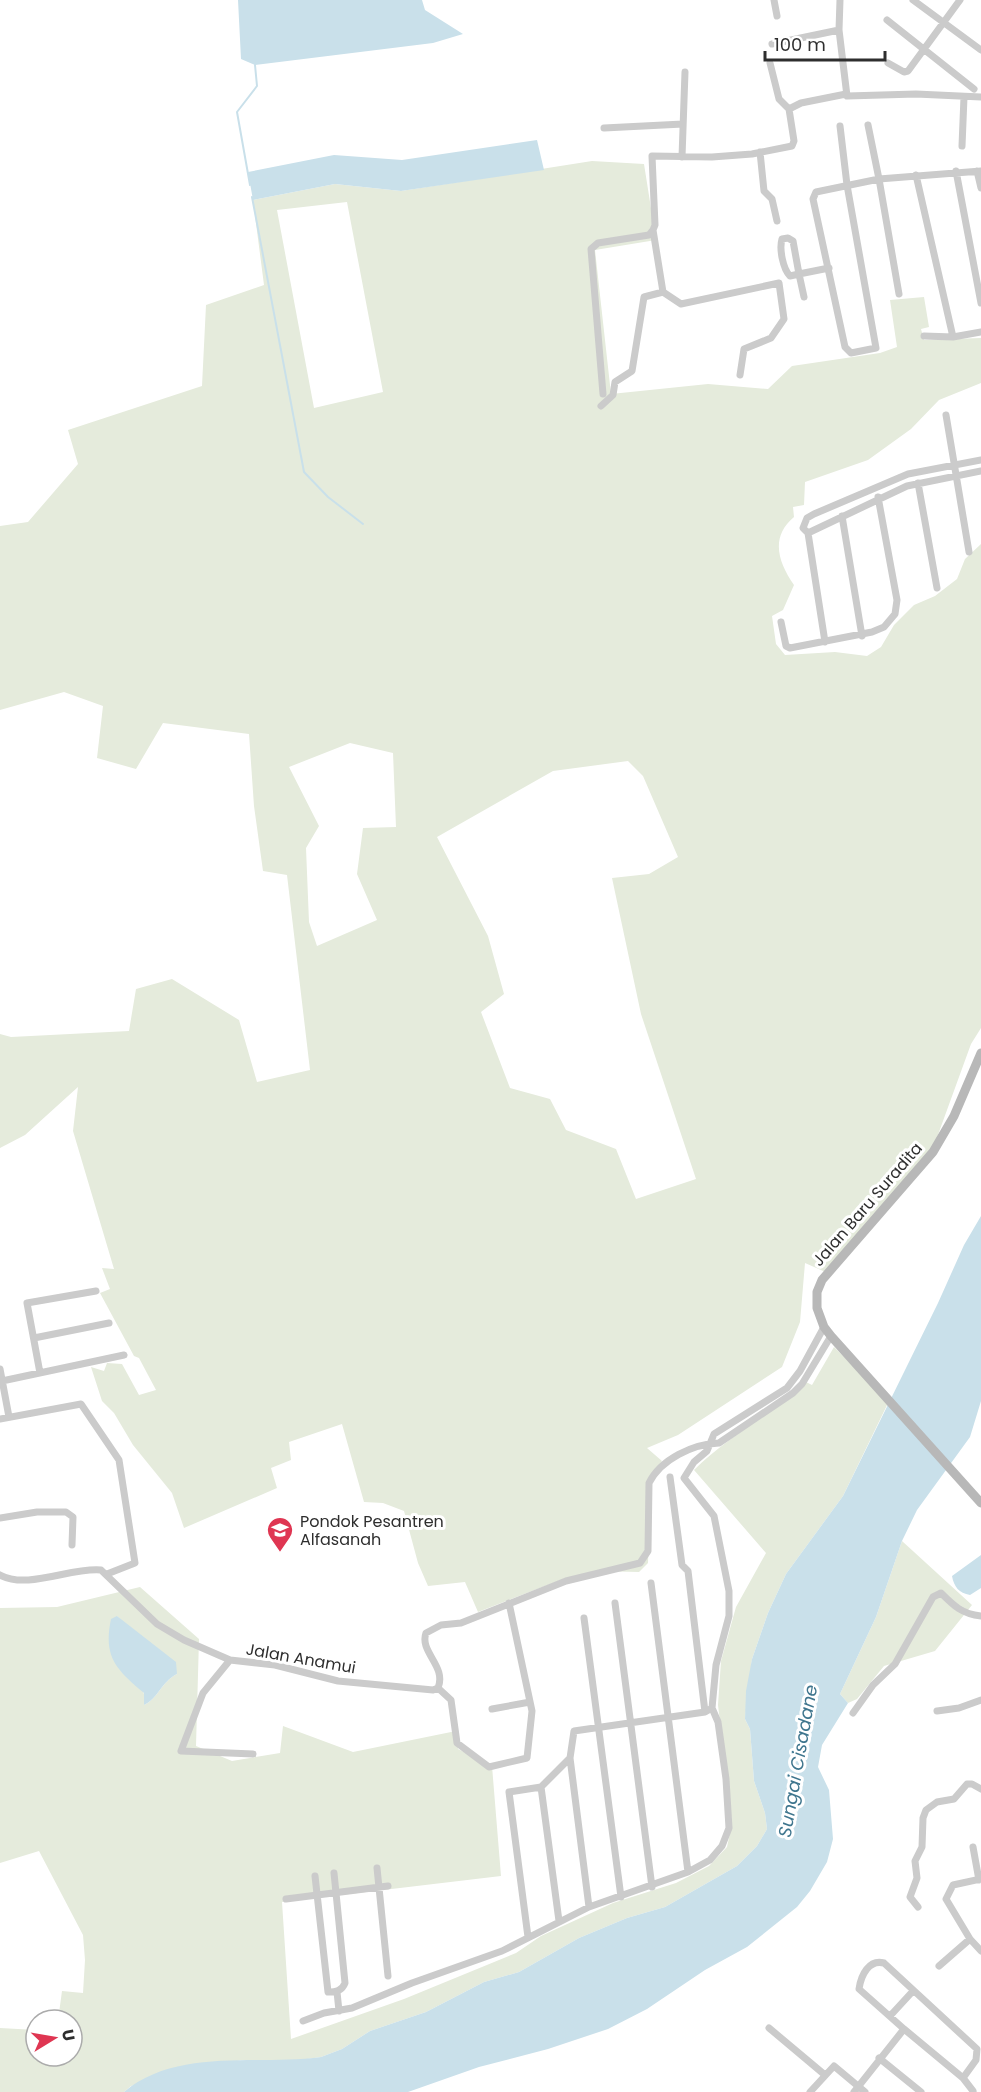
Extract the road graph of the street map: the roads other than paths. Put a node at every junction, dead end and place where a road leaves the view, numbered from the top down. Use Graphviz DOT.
graph roads {
  1 [pos="774,0"];
  2 [pos="840,0"];
  3 [pos="913,0"];
  4 [pos="960,0"];
  5 [pos="777,16"];
  6 [pos="887,20"];
  7 [pos="944,21"];
  8 [pos="839,30"];
  9 [pos="772,44"];
  10 [pos="923,48"];
  11 [pos="981,50"];
  12 [pos="770,63"];
  13 [pos="888,63"];
  14 [pos="685,72"];
  15 [pos="974,89"];
  16 [pos="846,94"];
  17 [pos="964,97"];
  18 [pos="981,97"];
  19 [pos="789,108"];
  20 [pos="683,124"];
  21 [pos="868,125"];
  22 [pos="840,126"];
  23 [pos="604,128"];
  24 [pos="962,146"];
  25 [pos="760,152"];
  26 [pos="682,157"];
  27 [pos="956,171"];
  28 [pos="979,171"];
  29 [pos="916,175"];
  30 [pos="879,179"];
  31 [pos="847,185"];
  32 [pos="981,188"];
  33 [pos="777,221"];
  34 [pos="653,230"];
  35 [pos="829,268"];
  36 [pos="800,274"];
  37 [pos="663,292"];
  38 [pos="899,294"];
  39 [pos="804,297"];
  40 [pos="981,303"];
  41 [pos="981,332"];
  42 [pos="924,336"];
  43 [pos="953,337"];
  44 [pos="740,375"];
  45 [pos="603,394"];
  46 [pos="601,406"];
  47 [pos="946,415"];
  48 [pos="981,460"];
  49 [pos="954,464"];
  50 [pos="981,471"];
  51 [pos="955,475"];
  52 [pos="918,483"];
  53 [pos="878,497"];
  54 [pos="842,516"];
  55 [pos="808,532"];
  56 [pos="969,552"];
  57 [pos="938,588"];
  58 [pos="781,622"];
  59 [pos="862,636"];
  60 [pos="825,642"];
  61 [pos="981,1053"];
  62 [pos="96,1291"];
  63 [pos="109,1323"];
  64 [pos="824,1327"];
  65 [pos="34,1338"];
  66 [pos="833,1339"];
  67 [pos="124,1355"];
  68 [pos="0,1369"];
  69 [pos="40,1373"];
  70 [pos="2,1381"];
  71 [pos="9,1418"];
  72 [pos="0,1419"];
  73 [pos="708,1443"];
  74 [pos="670,1477"];
  75 [pos="981,1503"];
  76 [pos="0,1518"];
  77 [pos="72,1545"];
  78 [pos="107,1574"];
  79 [pos="0,1575"];
  80 [pos="651,1583"];
  81 [pos="509,1603"];
  82 [pos="615,1603"];
  83 [pos="981,1616"];
  84 [pos="584,1618"];
  85 [pos="230,1660"];
  86 [pos="438,1688"];
  87 [pos="981,1700"];
  88 [pos="530,1702"];
  89 [pos="492,1709"];
  90 [pos="708,1710"];
  91 [pos="937,1711"];
  92 [pos="854,1713"];
  93 [pos="668,1716"];
  94 [pos="632,1721"];
  95 [pos="598,1727"];
  96 [pos="253,1754"];
  97 [pos="570,1758"];
  98 [pos="541,1787"];
  99 [pos="981,1789"];
  100 [pos="973,1847"];
  101 [pos="377,1868"];
  102 [pos="688,1872"];
  103 [pos="334,1873"];
  104 [pos="315,1876"];
  105 [pos="980,1879"];
  106 [pos="388,1886"];
  107 [pos="379,1887"];
  108 [pos="652,1887"];
  109 [pos="336,1893"];
  110 [pos="317,1895"];
  111 [pos="621,1897"];
  112 [pos="286,1899"];
  113 [pos="590,1907"];
  114 [pos="918,1907"];
  115 [pos="559,1921"];
  116 [pos="528,1937"];
  117 [pos="970,1939"];
  118 [pos="980,1949"];
  119 [pos="939,1966"];
  120 [pos="388,1976"];
  121 [pos="913,1991"];
  122 [pos="337,1992"];
  123 [pos="339,2011"];
  124 [pos="890,2016"];
  125 [pos="303,2021"];
  126 [pos="769,2028"];
  127 [pos="904,2029"];
  128 [pos="879,2058"];
  129 [pos="825,2075"];
  130 [pos="963,2078"];
  131 [pos="860,2090"];
  132 [pos="973,2091"];
  133 [pos="810,2092"];
  134 [pos="921,2092"];
  1 -- 5 [label="street"];
  2 -- 8 [label="street"];
  3 -- 7 [label="street"];
  4 -- 7 [label="street"];
  6 -- 10 [label="street"];
  7 -- 10 [label="street"];
  7 -- 11 [label="street"];
  8 -- 9 [label="street"];
  8 -- 16 [label="street"];
  10 -- 13 [label="street"];
  10 -- 15 [label="street"];
  12 -- 19 [label="street"];
  14 -- 20 [label="street"];
  16 -- 17 [label="street"];
  16 -- 19 [label="street"];
  17 -- 18 [label="street"];
  17 -- 24 [label="street"];
  19 -- 25 [label="street"];
  20 -- 23 [label="street"];
  20 -- 26 [label="street"];
  21 -- 30 [label="street"];
  22 -- 31 [label="street"];
  25 -- 26 [label="street"];
  25 -- 33 [label="street"];
  26 -- 34 [label="street"];
  27 -- 28 [label="street"];
  27 -- 29 [label="street"];
  27 -- 40 [label="street"];
  28 -- 32 [label="street"];
  29 -- 30 [label="street"];
  29 -- 43 [label="street"];
  30 -- 31 [label="street"];
  30 -- 38 [label="street"];
  31 -- 35 [label="street"];
  31 -- 35 [label="street"];
  34 -- 37 [label="street"];
  34 -- 45 [label="street"];
  35 -- 36 [label="street"];
  36 -- 36 [label="street"];
  36 -- 39 [label="street"];
  37 -- 44 [label="street"];
  37 -- 46 [label="street"];
  41 -- 43 [label="street"];
  42 -- 43 [label="street"];
  47 -- 49 [label="street"];
  48 -- 49 [label="street"];
  49 -- 51 [label="street"];
  49 -- 55 [label="street"];
  50 -- 51 [label="street"];
  51 -- 52 [label="street"];
  51 -- 56 [label="street"];
  52 -- 53 [label="street"];
  52 -- 57 [label="street"];
  53 -- 54 [label="street"];
  53 -- 59 [label="street"];
  54 -- 55 [label="street"];
  54 -- 59 [label="street"];
  55 -- 60 [label="street"];
  58 -- 60 [label="street"];
  59 -- 60 [label="street"];
  61 -- 64 [label="main road, Jalan Baru Suradita"];
  62 -- 65 [label="street"];
  63 -- 65 [label="street"];
  64 -- 66 [label="main road, Jalan Baru Suradita"];
  64 -- 73 [label="street"];
  65 -- 69 [label="street"];
  66 -- 73 [label="street"];
  66 -- 75 [label="main road, Jalan Baru Suradita"];
  67 -- 69 [label="street"];
  68 -- 70 [label="street"];
  69 -- 70 [label="street"];
  70 -- 71 [label="street"];
  71 -- 72 [label="street"];
  71 -- 78 [label="street"];
  73 -- 81 [label="street"];
  73 -- 90 [label="street"];
  74 -- 90 [label="street"];
  76 -- 77 [label="street"];
  78 -- 79 [label="street"];
  78 -- 85 [label="street, Jalan Anamui"];
  80 -- 93 [label="street"];
  81 -- 86 [label="street"];
  81 -- 88 [label="street"];
  82 -- 94 [label="street"];
  83 -- 92 [label="street"];
  84 -- 95 [label="street"];
  85 -- 86 [label="street, Jalan Anamui"];
  85 -- 96 [label="street"];
  86 -- 88 [label="street"];
  87 -- 91 [label="street"];
  88 -- 89 [label="street"];
  90 -- 93 [label="street"];
  90 -- 102 [label="street"];
  93 -- 94 [label="street"];
  93 -- 102 [label="street"];
  94 -- 95 [label="street"];
  94 -- 108 [label="street"];
  95 -- 97 [label="street"];
  95 -- 111 [label="street"];
  97 -- 98 [label="street"];
  97 -- 113 [label="street"];
  98 -- 115 [label="street"];
  98 -- 116 [label="street"];
  99 -- 114 [label="street"];
  100 -- 105 [label="street"];
  101 -- 107 [label="street"];
  102 -- 108 [label="street"];
  103 -- 109 [label="street"];
  104 -- 110 [label="street"];
  105 -- 117 [label="street"];
  106 -- 107 [label="street"];
  107 -- 109 [label="street"];
  107 -- 120 [label="street"];
  108 -- 111 [label="street"];
  109 -- 110 [label="street"];
  109 -- 122 [label="street"];
  110 -- 112 [label="street"];
  110 -- 122 [label="street"];
  111 -- 113 [label="street"];
  113 -- 115 [label="street"];
  115 -- 116 [label="street"];
  116 -- 123 [label="street"];
  117 -- 118 [label="street"];
  117 -- 119 [label="street"];
  121 -- 124 [label="street"];
  121 -- 124 [label="street"];
  121 -- 130 [label="street"];
  122 -- 123 [label="street"];
  123 -- 125 [label="street"];
  124 -- 127 [label="street"];
  126 -- 129 [label="street"];
  127 -- 128 [label="street"];
  127 -- 130 [label="street"];
  128 -- 131 [label="street"];
  128 -- 134 [label="street"];
  129 -- 131 [label="street"];
  129 -- 133 [label="street"];
  130 -- 132 [label="street"];
}
